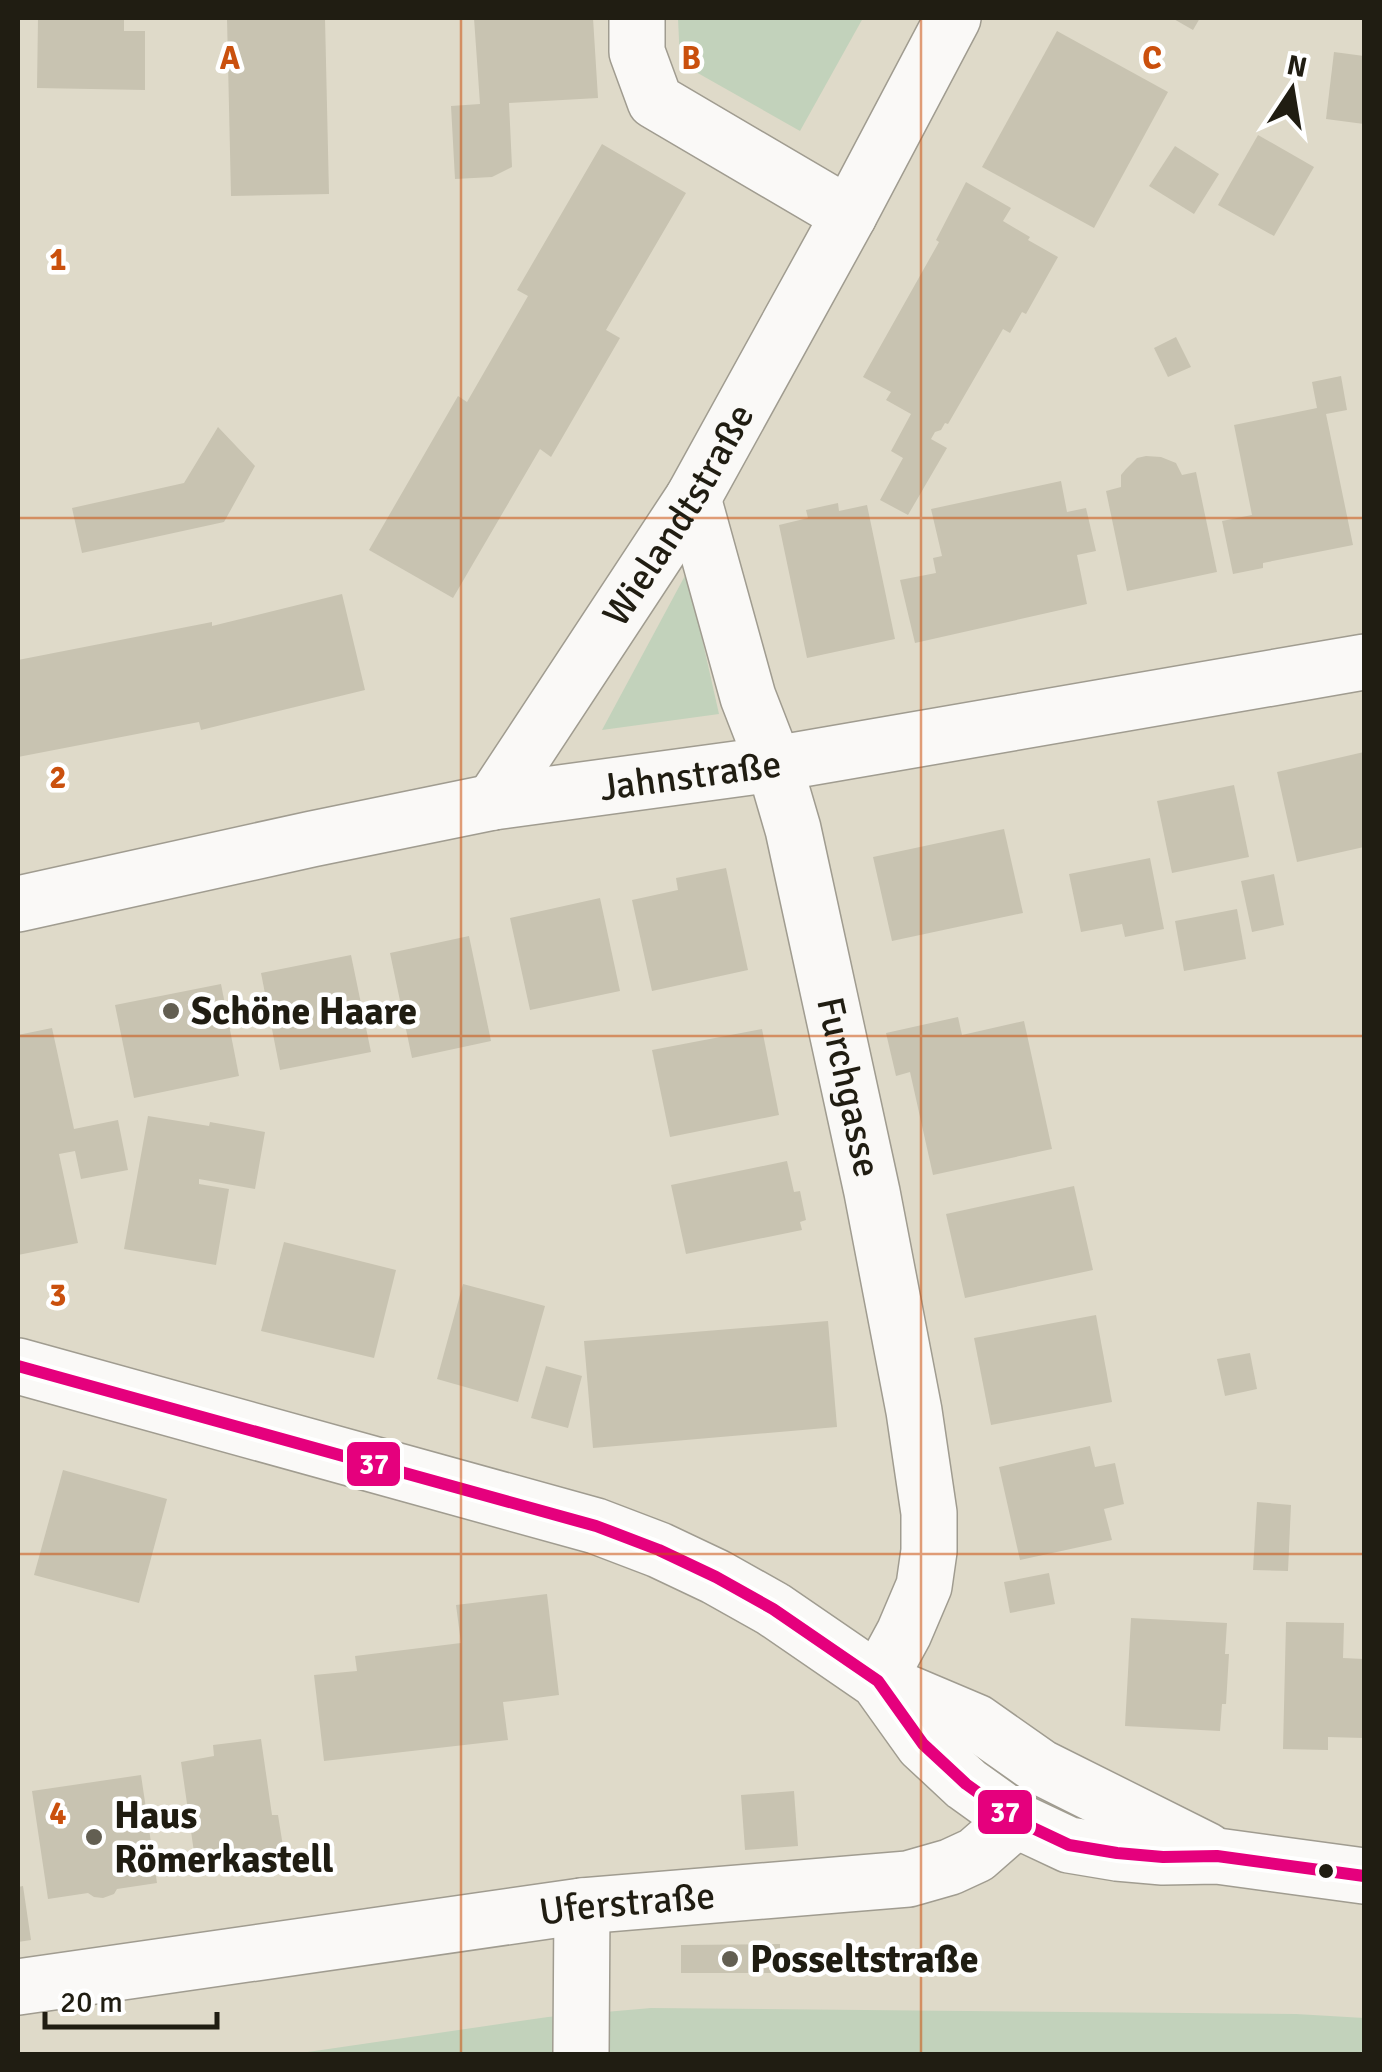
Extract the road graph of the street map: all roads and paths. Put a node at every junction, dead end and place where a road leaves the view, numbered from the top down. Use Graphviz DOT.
graph roads {
  1 [pos="638,18"];
  2 [pos="954,18"];
  3 [pos="849,215"];
  4 [pos="693,498"];
  5 [pos="1364,662"];
  6 [pos="774,764"];
  7 [pos="493,802"];
  8 [pos="18,904"];
  9 [pos="18,1366"];
  10 [pos="878,1681"];
  11 [pos="1016,1820"];
  12 [pos="1217,1856"];
  13 [pos="1364,1876"];
  14 [pos="582,1906"];
  15 [pos="18,1987"];
  16 [pos="581,2054"];
  1 -- 3 [label="street"];
  2 -- 3 [label="street, Wielandtstraße"];
  3 -- 4 [label="street, Wielandtstraße"];
  4 -- 6 [label="street, Furchgasse"];
  4 -- 7 [label="street, Wielandtstraße"];
  5 -- 6 [label="street, Jahnstraße"];
  6 -- 7 [label="street, Jahnstraße"];
  6 -- 10 [label="street, Furchgasse"];
  7 -- 8 [label="street, Jahnstraße"];
  9 -- 10 [label="street"];
  10 -- 11 [label="street"];
  10 -- 12 [label="street"];
  11 -- 12 [label="street"];
  11 -- 14 [label="street, Uferstraße"];
  12 -- 13 [label="street"];
  14 -- 15 [label="street, Uferstraße"];
  14 -- 16 [label="street"];
}
